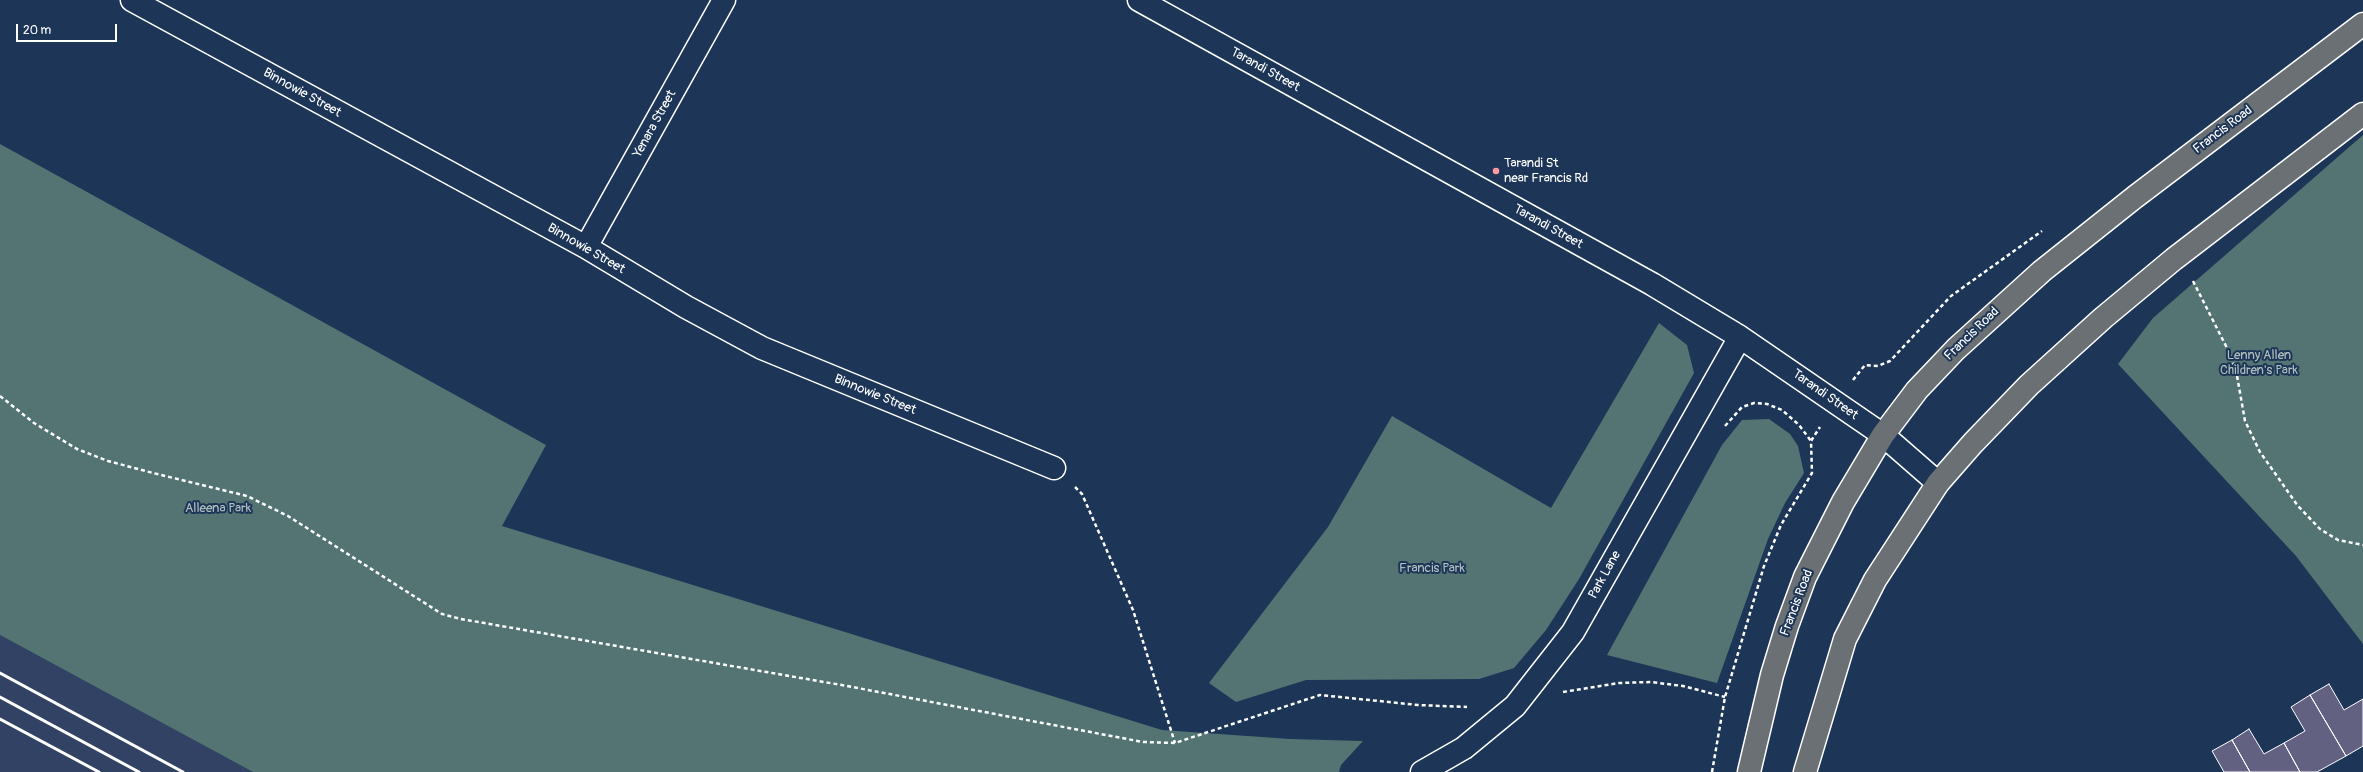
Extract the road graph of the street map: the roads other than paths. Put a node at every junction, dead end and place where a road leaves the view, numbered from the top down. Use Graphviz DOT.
graph roads {
  1 [pos="132,0"];
  2 [pos="724,0"];
  3 [pos="1139,0"];
  4 [pos="2363,24"];
  5 [pos="2363,114"];
  6 [pos="586,248"];
  7 [pos="1740,337"];
  8 [pos="1883,435"];
  9 [pos="1054,468"];
  10 [pos="1938,484"];
  11 [pos="1422,772"];
  12 [pos="1750,772"];
  13 [pos="1805,772"];
  1 -- 6 [label="street, Binnowie Street"];
  2 -- 6 [label="street, Yenara Street"];
  3 -- 7 [label="street, Tarandi Street"];
  4 -- 8 [label="main road, Francis Road"];
  5 -- 10 [label="main road"];
  6 -- 9 [label="street, Binnowie Street"];
  7 -- 8 [label="street, Tarandi Street"];
  7 -- 11 [label="street, Park Lane"];
  8 -- 10 [label="street, Tarandi Street"];
  8 -- 12 [label="main road, Francis Road"];
  10 -- 13 [label="main road"];
}
